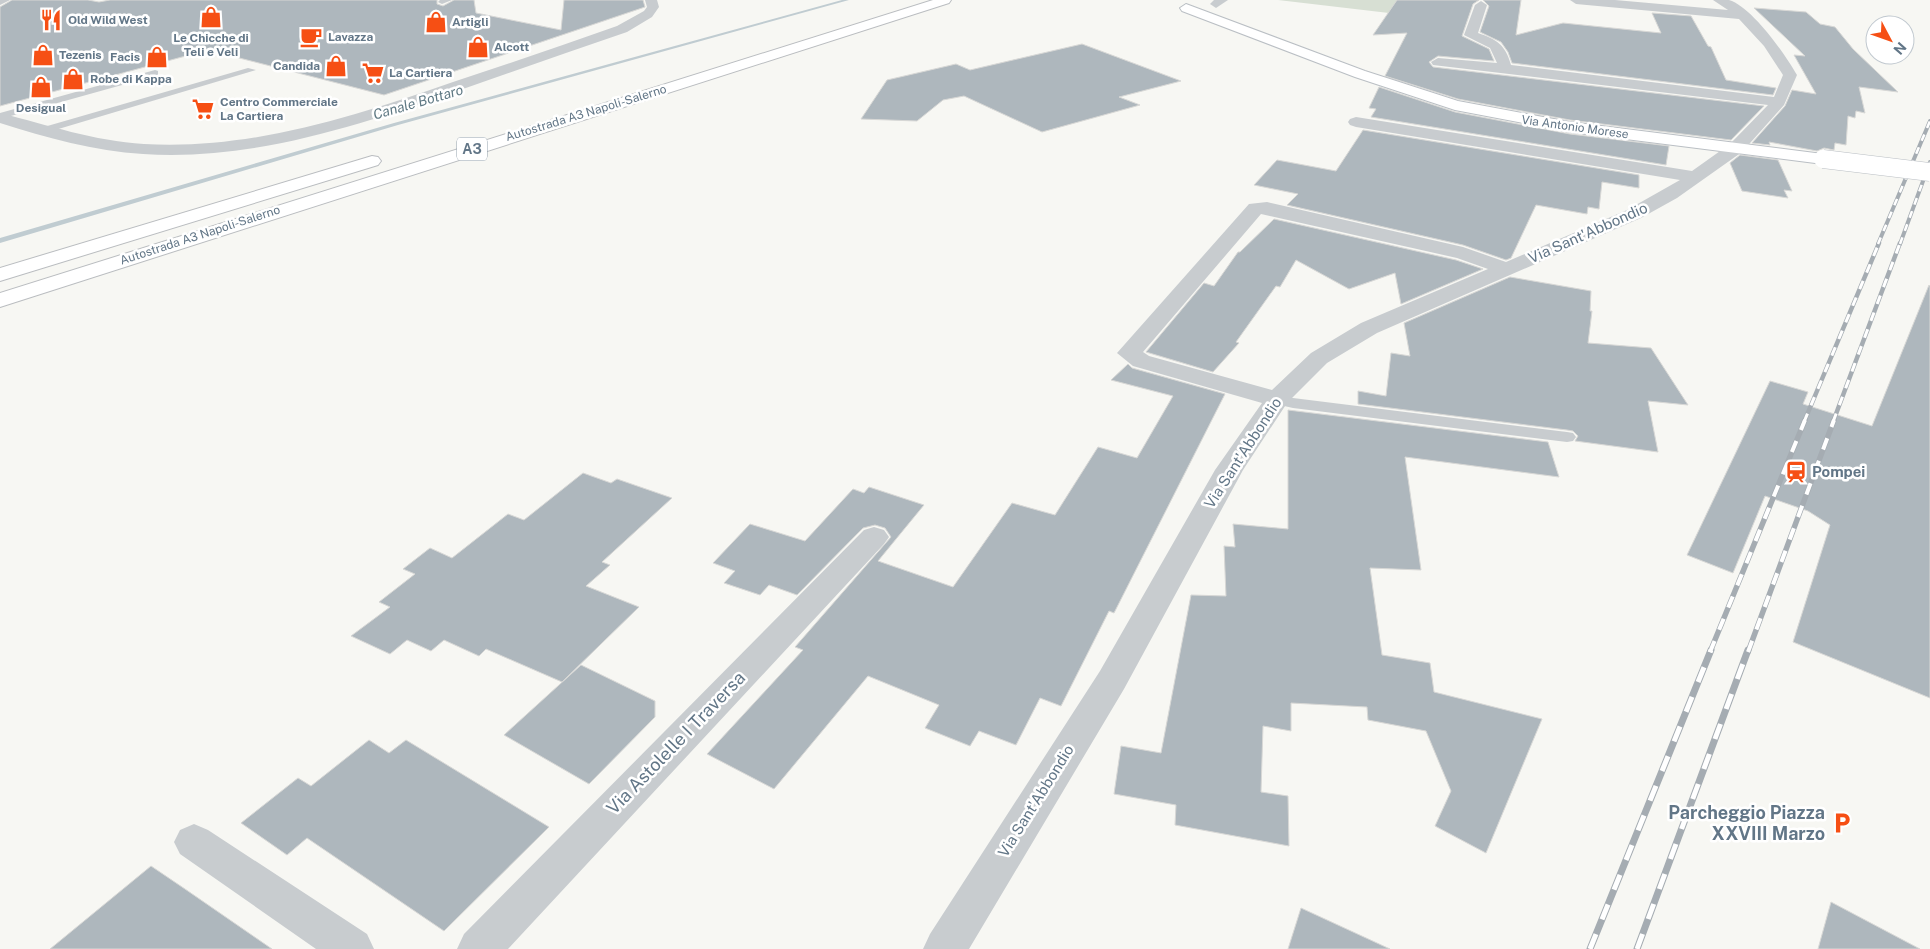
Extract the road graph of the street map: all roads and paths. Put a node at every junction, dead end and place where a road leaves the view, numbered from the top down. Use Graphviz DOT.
graph roads {
  1 [pos="4,0"];
  2 [pos="651,0"];
  3 [pos="900,0"];
  4 [pos="945,0"];
  5 [pos="1203,0"];
  6 [pos="1576,0"];
  7 [pos="1720,0"];
  8 [pos="0,1"];
  9 [pos="1218,3"];
  10 [pos="1183,4"];
  11 [pos="1481,5"];
  12 [pos="1742,15"];
  13 [pos="1234,24"];
  14 [pos="702,60"];
  15 [pos="1438,62"];
  16 [pos="1505,68"];
  17 [pos="134,70"];
  18 [pos="251,70"];
  19 [pos="1778,102"];
  20 [pos="0,117"];
  21 [pos="1356,122"];
  22 [pos="41,131"];
  23 [pos="1736,148"];
  24 [pos="388,156"];
  25 [pos="1930,172"];
  26 [pos="1696,177"];
  27 [pos="1507,269"];
  28 [pos="0,275"];
  29 [pos="0,300"];
  30 [pos="1277,399"];
  31 [pos="1567,437"];
  32 [pos="874,537"];
  33 [pos="194,842"];
  34 [pos="352,949"];
  35 [pos="479,949"];
  36 [pos="945,949"];
  1 -- 8 [label="street"];
  2 -- 22 [label="street"];
  3 -- 14 [label="main road"];
  4 -- 29 [label="main road, Autostrada A3 Napoli-Salerno / A3"];
  5 -- 9 [label="main road, Via Antonio Morese"];
  6 -- 12 [label="street"];
  7 -- 12 [label="street, Via Sant'Abbondio"];
  9 -- 10 [label="main road, Via Antonio Morese"];
  9 -- 13 [label="main road, Via Antonio Morese"];
  10 -- 13 [label="main road, Via Antonio Morese"];
  11 -- 16 [label="street"];
  12 -- 19 [label="street, Via Sant'Abbondio"];
  13 -- 23 [label="main road, Via Antonio Morese"];
  15 -- 16 [label="street"];
  16 -- 19 [label="street"];
  17 -- 20 [label="lane"];
  18 -- 22 [label="lane"];
  19 -- 23 [label="street, Via Sant'Abbondio"];
  20 -- 22 [label="street"];
  21 -- 26 [label="street"];
  23 -- 25 [label="main road, Via Antonio Morese, bridge"];
  23 -- 26 [label="street, Via Sant'Abbondio"];
  24 -- 28 [label="main road, Autostrada A3 Napoli-Salerno"];
  26 -- 27 [label="street, Via Sant'Abbondio"];
  27 -- 30 [label="street, Via Sant'Abbondio"];
  27 -- 30 [label="street"];
  30 -- 31 [label="lane"];
  30 -- 36 [label="street, Via Sant'Abbondio"];
  32 -- 35 [label="street, Via Astolelle I Traversa"];
  33 -- 34 [label="street"];
}
